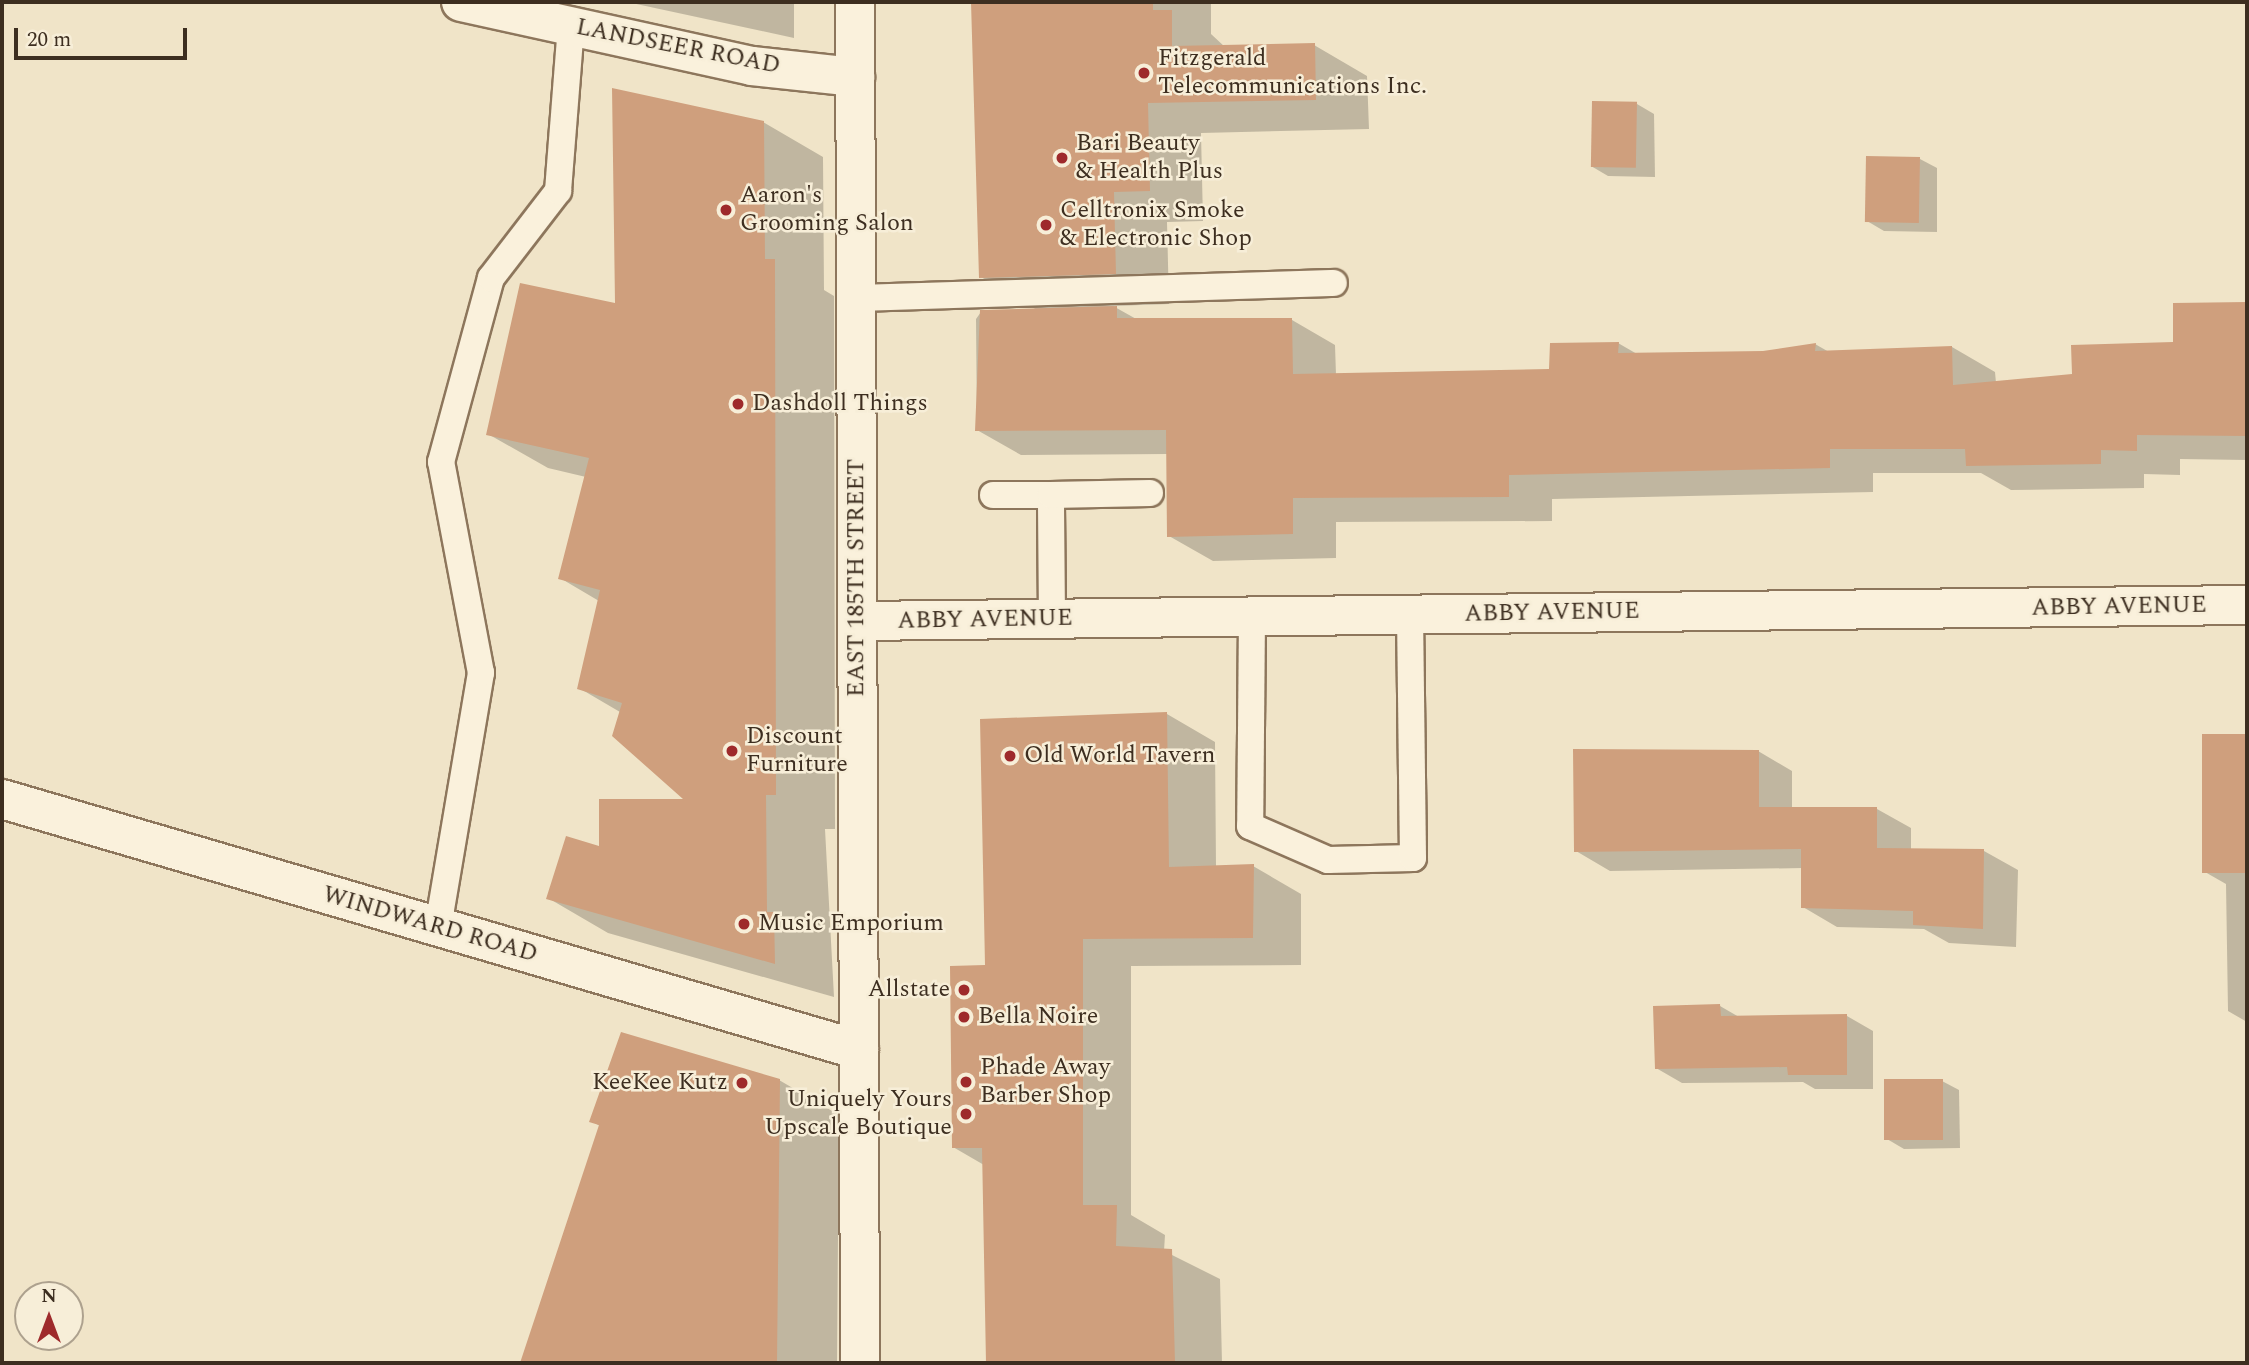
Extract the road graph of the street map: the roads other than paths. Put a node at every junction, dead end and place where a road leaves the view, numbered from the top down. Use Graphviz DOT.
graph roads {
  1 [pos="461,2"];
  2 [pos="855,2"];
  3 [pos="571,26"];
  4 [pos="855,76"];
  5 [pos="1334,283"];
  6 [pos="856,298"];
  7 [pos="1150,493"];
  8 [pos="993,495"];
  9 [pos="1051,495"];
  10 [pos="2247,605"];
  11 [pos="1410,615"];
  12 [pos="1252,617"];
  13 [pos="1052,619"];
  14 [pos="858,621"];
  15 [pos="2,799"];
  16 [pos="438,927"];
  17 [pos="859,1050"];
  18 [pos="860,1363"];
  1 -- 3 [label="street, LANDSEER ROAD"];
  2 -- 4 [label="street, EAST 185TH STREET"];
  3 -- 4 [label="street, LANDSEER ROAD"];
  3 -- 16 [label="lane"];
  4 -- 6 [label="street, EAST 185TH STREET"];
  5 -- 6 [label="lane"];
  6 -- 14 [label="street, EAST 185TH STREET"];
  7 -- 9 [label="lane"];
  8 -- 9 [label="lane"];
  9 -- 13 [label="lane"];
  10 -- 11 [label="street, ABBY AVENUE"];
  11 -- 12 [label="street, ABBY AVENUE"];
  11 -- 12 [label="lane"];
  12 -- 13 [label="street, ABBY AVENUE"];
  13 -- 14 [label="street, ABBY AVENUE"];
  14 -- 17 [label="street, EAST 185TH STREET"];
  15 -- 16 [label="street, WINDWARD ROAD"];
  16 -- 17 [label="street, WINDWARD ROAD"];
  17 -- 18 [label="street, EAST 185TH STREET"];
}
